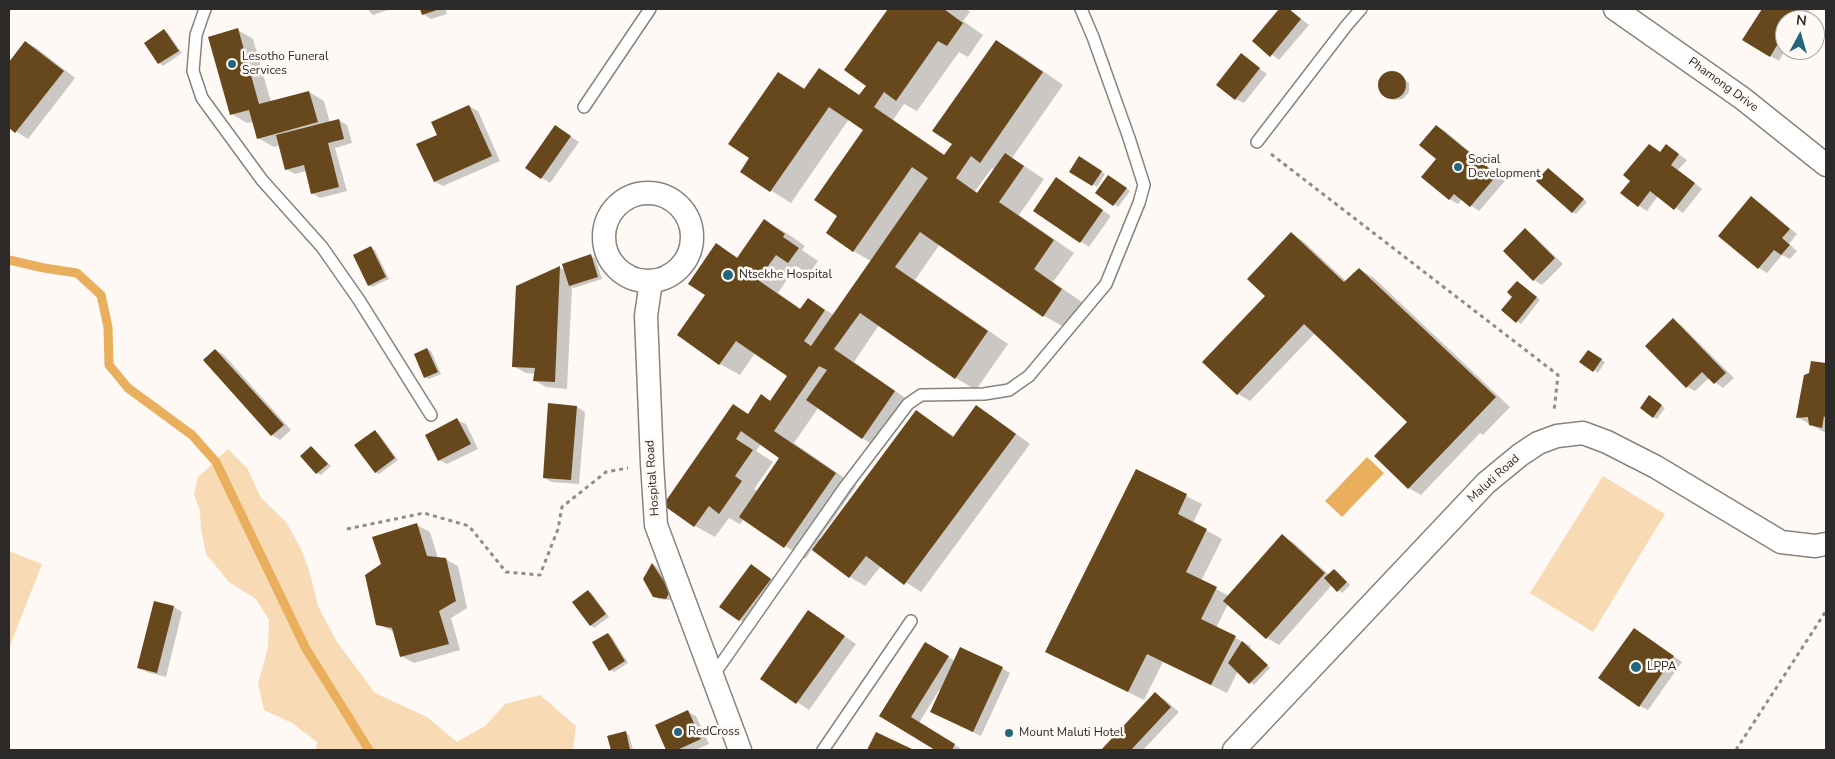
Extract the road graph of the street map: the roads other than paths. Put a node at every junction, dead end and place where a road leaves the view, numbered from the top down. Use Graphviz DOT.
graph roads {
  1 [pos="205,9"];
  2 [pos="650,9"];
  3 [pos="1081,9"];
  4 [pos="1361,9"];
  5 [pos="1615,9"];
  6 [pos="584,107"];
  7 [pos="1257,142"];
  8 [pos="1826,166"];
  9 [pos="651,281"];
  10 [pos="431,416"];
  11 [pos="1826,544"];
  12 [pos="911,621"];
  13 [pos="712,677"];
  14 [pos="740,750"];
  15 [pos="823,750"];
  16 [pos="1234,750"];
  1 -- 10 [label="lane"];
  2 -- 6 [label="lane"];
  3 -- 13 [label="lane"];
  4 -- 7 [label="lane"];
  5 -- 8 [label="street, Phamong Drive"];
  9 -- 13 [label="street, Hospital Road"];
  11 -- 16 [label="street, Maluti Road"];
  12 -- 15 [label="lane"];
  13 -- 14 [label="street, Hospital Road"];
}
